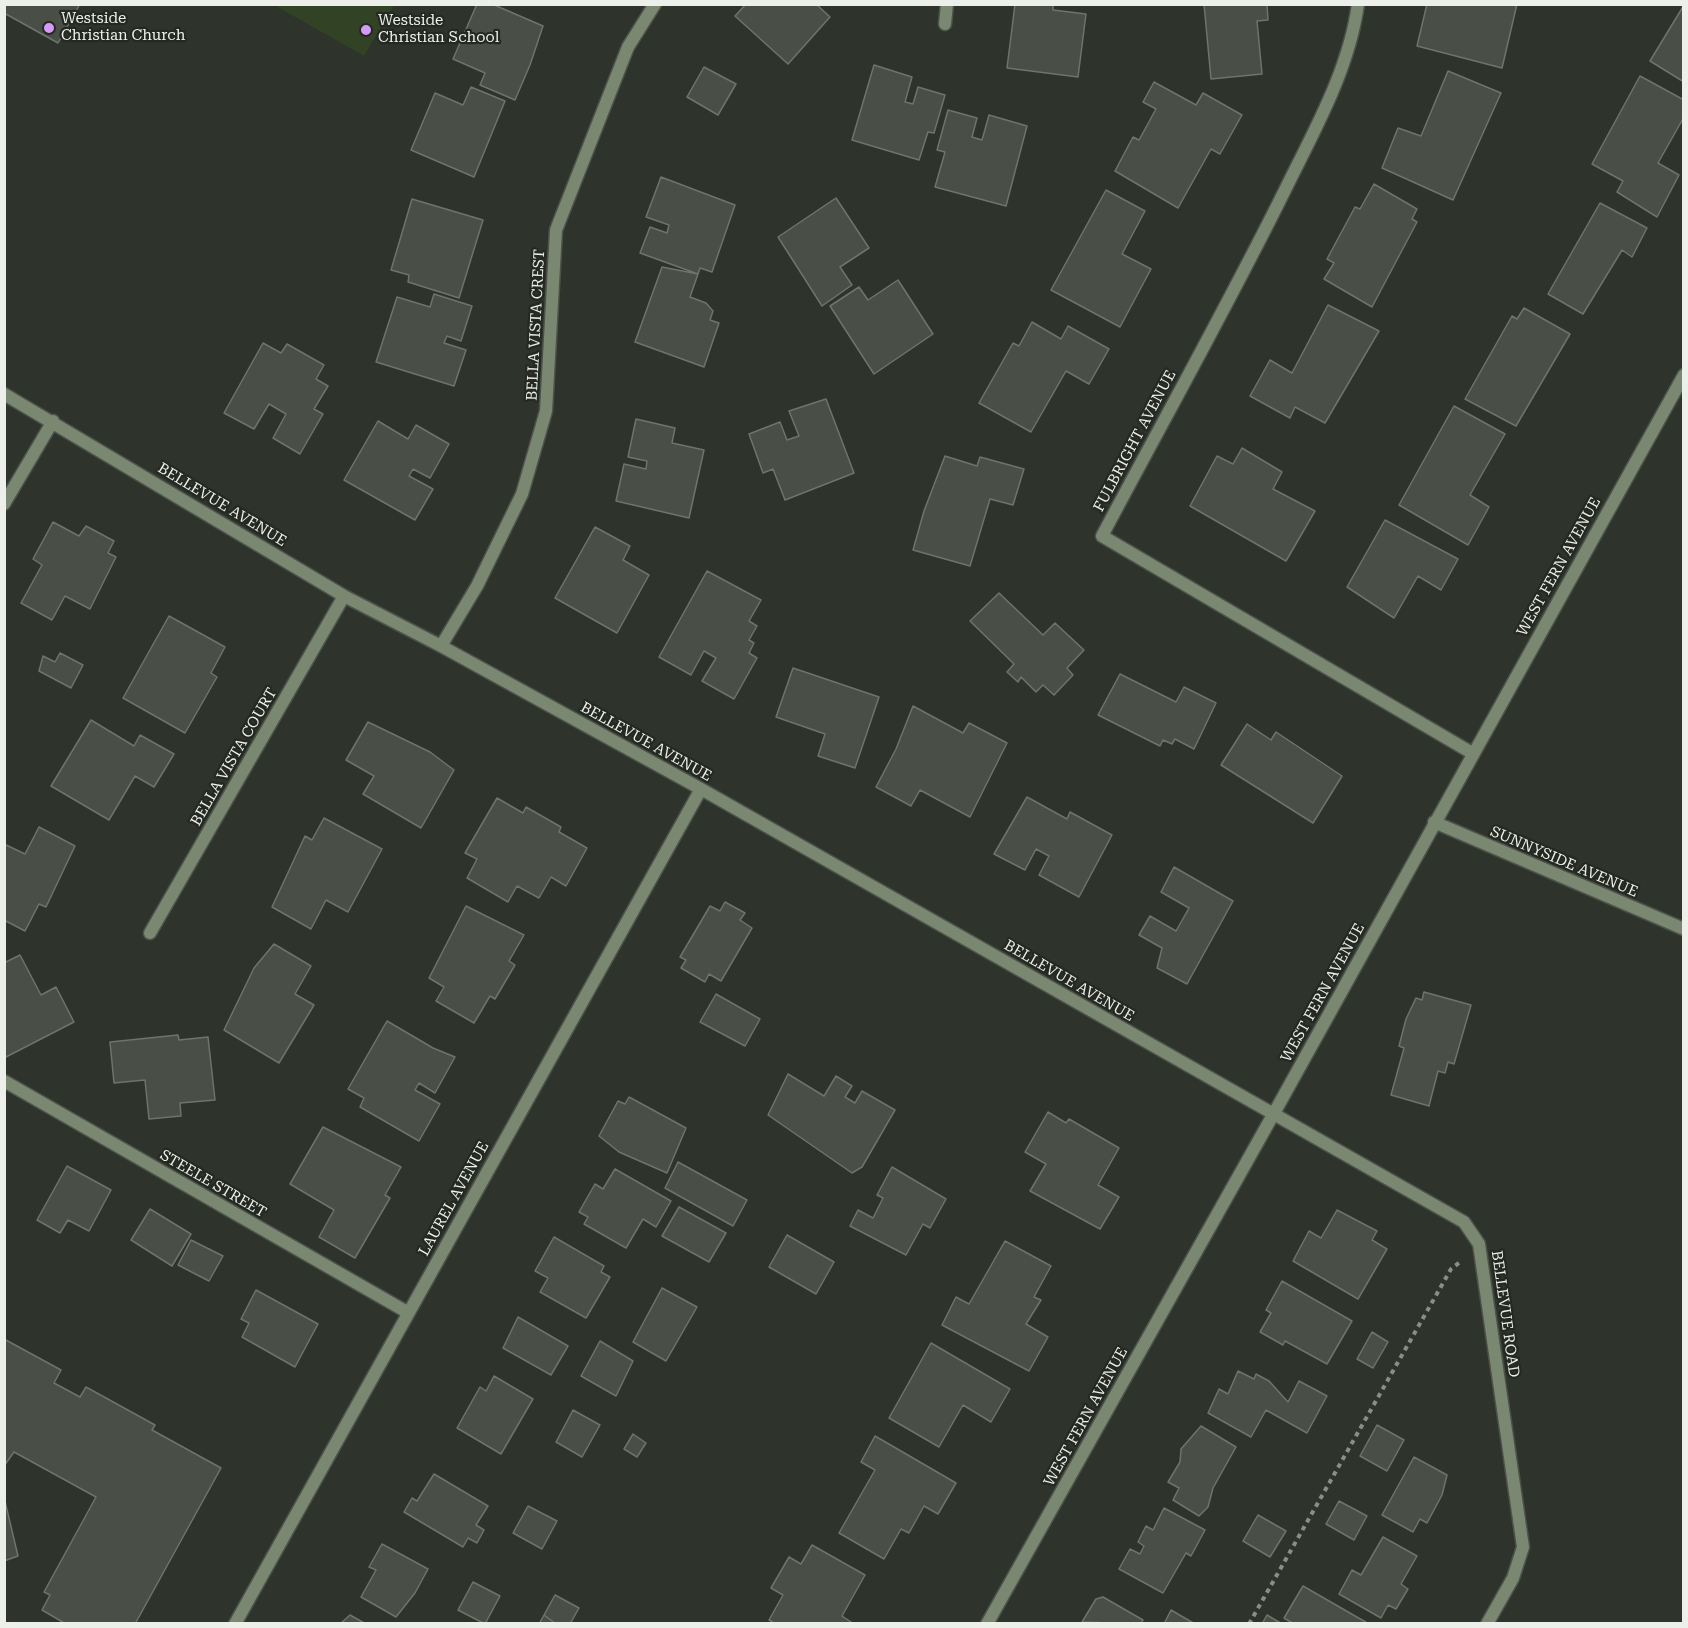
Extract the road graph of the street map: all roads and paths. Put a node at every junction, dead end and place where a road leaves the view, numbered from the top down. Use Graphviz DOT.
graph roads {
  1 [pos="655,4"];
  2 [pos="947,4"];
  3 [pos="1358,4"];
  4 [pos="945,24"];
  5 [pos="1683,375"];
  6 [pos="4,394"];
  7 [pos="53,421"];
  8 [pos="4,504"];
  9 [pos="344,596"];
  10 [pos="441,646"];
  11 [pos="1472,753"];
  12 [pos="701,789"];
  13 [pos="1434,822"];
  14 [pos="1683,929"];
  15 [pos="150,933"];
  16 [pos="4,1081"];
  17 [pos="1273,1115"];
  18 [pos="1479,1244"];
  19 [pos="407,1312"];
  20 [pos="235,1623"];
  21 [pos="987,1623"];
  22 [pos="1249,1623"];
  23 [pos="1487,1623"];
  1 -- 10 [label="street, BELLA VISTA CREST"];
  2 -- 4 [label="street"];
  3 -- 11 [label="street, FULBRIGHT AVENUE"];
  5 -- 11 [label="street, WEST FERN AVENUE"];
  6 -- 7 [label="street, BELLEVUE AVENUE"];
  7 -- 8 [label="street"];
  7 -- 9 [label="street, BELLEVUE AVENUE"];
  9 -- 10 [label="street, BELLEVUE AVENUE"];
  9 -- 15 [label="street, BELLA VISTA COURT"];
  10 -- 12 [label="street, BELLEVUE AVENUE"];
  11 -- 13 [label="street, WEST FERN AVENUE"];
  12 -- 17 [label="street, BELLEVUE AVENUE"];
  12 -- 19 [label="street, LAUREL AVENUE"];
  13 -- 14 [label="street, SUNNYSIDE AVENUE"];
  13 -- 17 [label="street, WEST FERN AVENUE"];
  16 -- 19 [label="street, STEELE STREET"];
  17 -- 18 [label="street, BELLEVUE ROAD"];
  17 -- 21 [label="street, WEST FERN AVENUE"];
  18 -- 22 [label="path"];
  18 -- 23 [label="street, BELLEVUE ROAD"];
  19 -- 20 [label="street, LAUREL AVENUE"];
}
